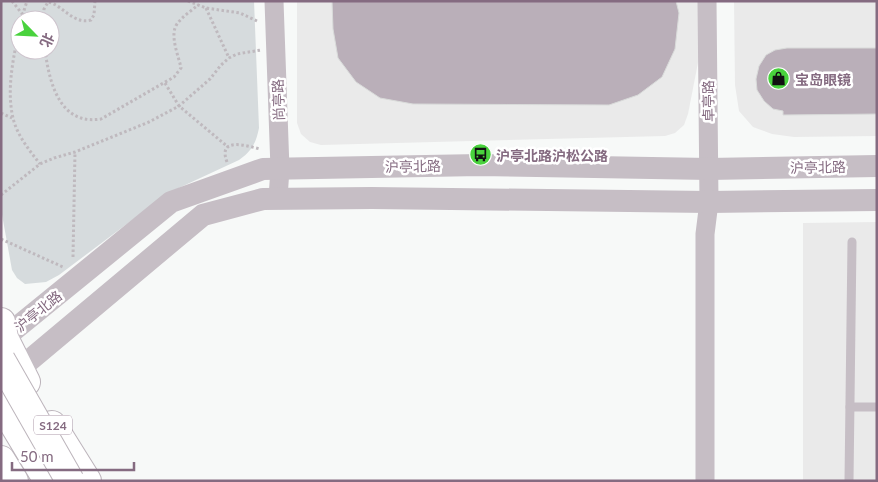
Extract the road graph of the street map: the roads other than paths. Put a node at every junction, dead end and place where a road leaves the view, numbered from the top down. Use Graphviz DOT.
graph roads {
  1 [pos="274,1"];
  2 [pos="707,1"];
  3 [pos="877,166"];
  4 [pos="280,169"];
  5 [pos="709,169"];
  6 [pos="278,198"];
  7 [pos="877,200"];
  8 [pos="709,202"];
  9 [pos="852,242"];
  10 [pos="6,347"];
  11 [pos="1,403"];
  12 [pos="850,407"];
  13 [pos="877,407"];
  14 [pos="1,460"];
  15 [pos="14,481"];
  16 [pos="48,481"];
  17 [pos="70,481"];
  18 [pos="87,481"];
  19 [pos="705,481"];
  20 [pos="849,481"];
  1 -- 4 [label="street, 尚亭路"];
  2 -- 5 [label="street, 卓亭路"];
  3 -- 5 [label="street, 沪亭北路"];
  4 -- 5 [label="street, 沪亭北路"];
  4 -- 6 [label="street, 尚亭路"];
  4 -- 10 [label="street, 沪亭北路"];
  5 -- 8 [label="street, 卓亭路"];
  6 -- 8 [label="street"];
  6 -- 10 [label="street"];
  7 -- 8 [label="street"];
  8 -- 19 [label="street, 卓亭路"];
  9 -- 12 [label="lane"];
  10 -- 17 [label="main road, bridge"];
  10 -- 18 [label="main road, S124"];
  11 -- 16 [label="main road"];
  12 -- 13 [label="lane"];
  12 -- 20 [label="lane"];
  14 -- 15 [label="main road"];
}
